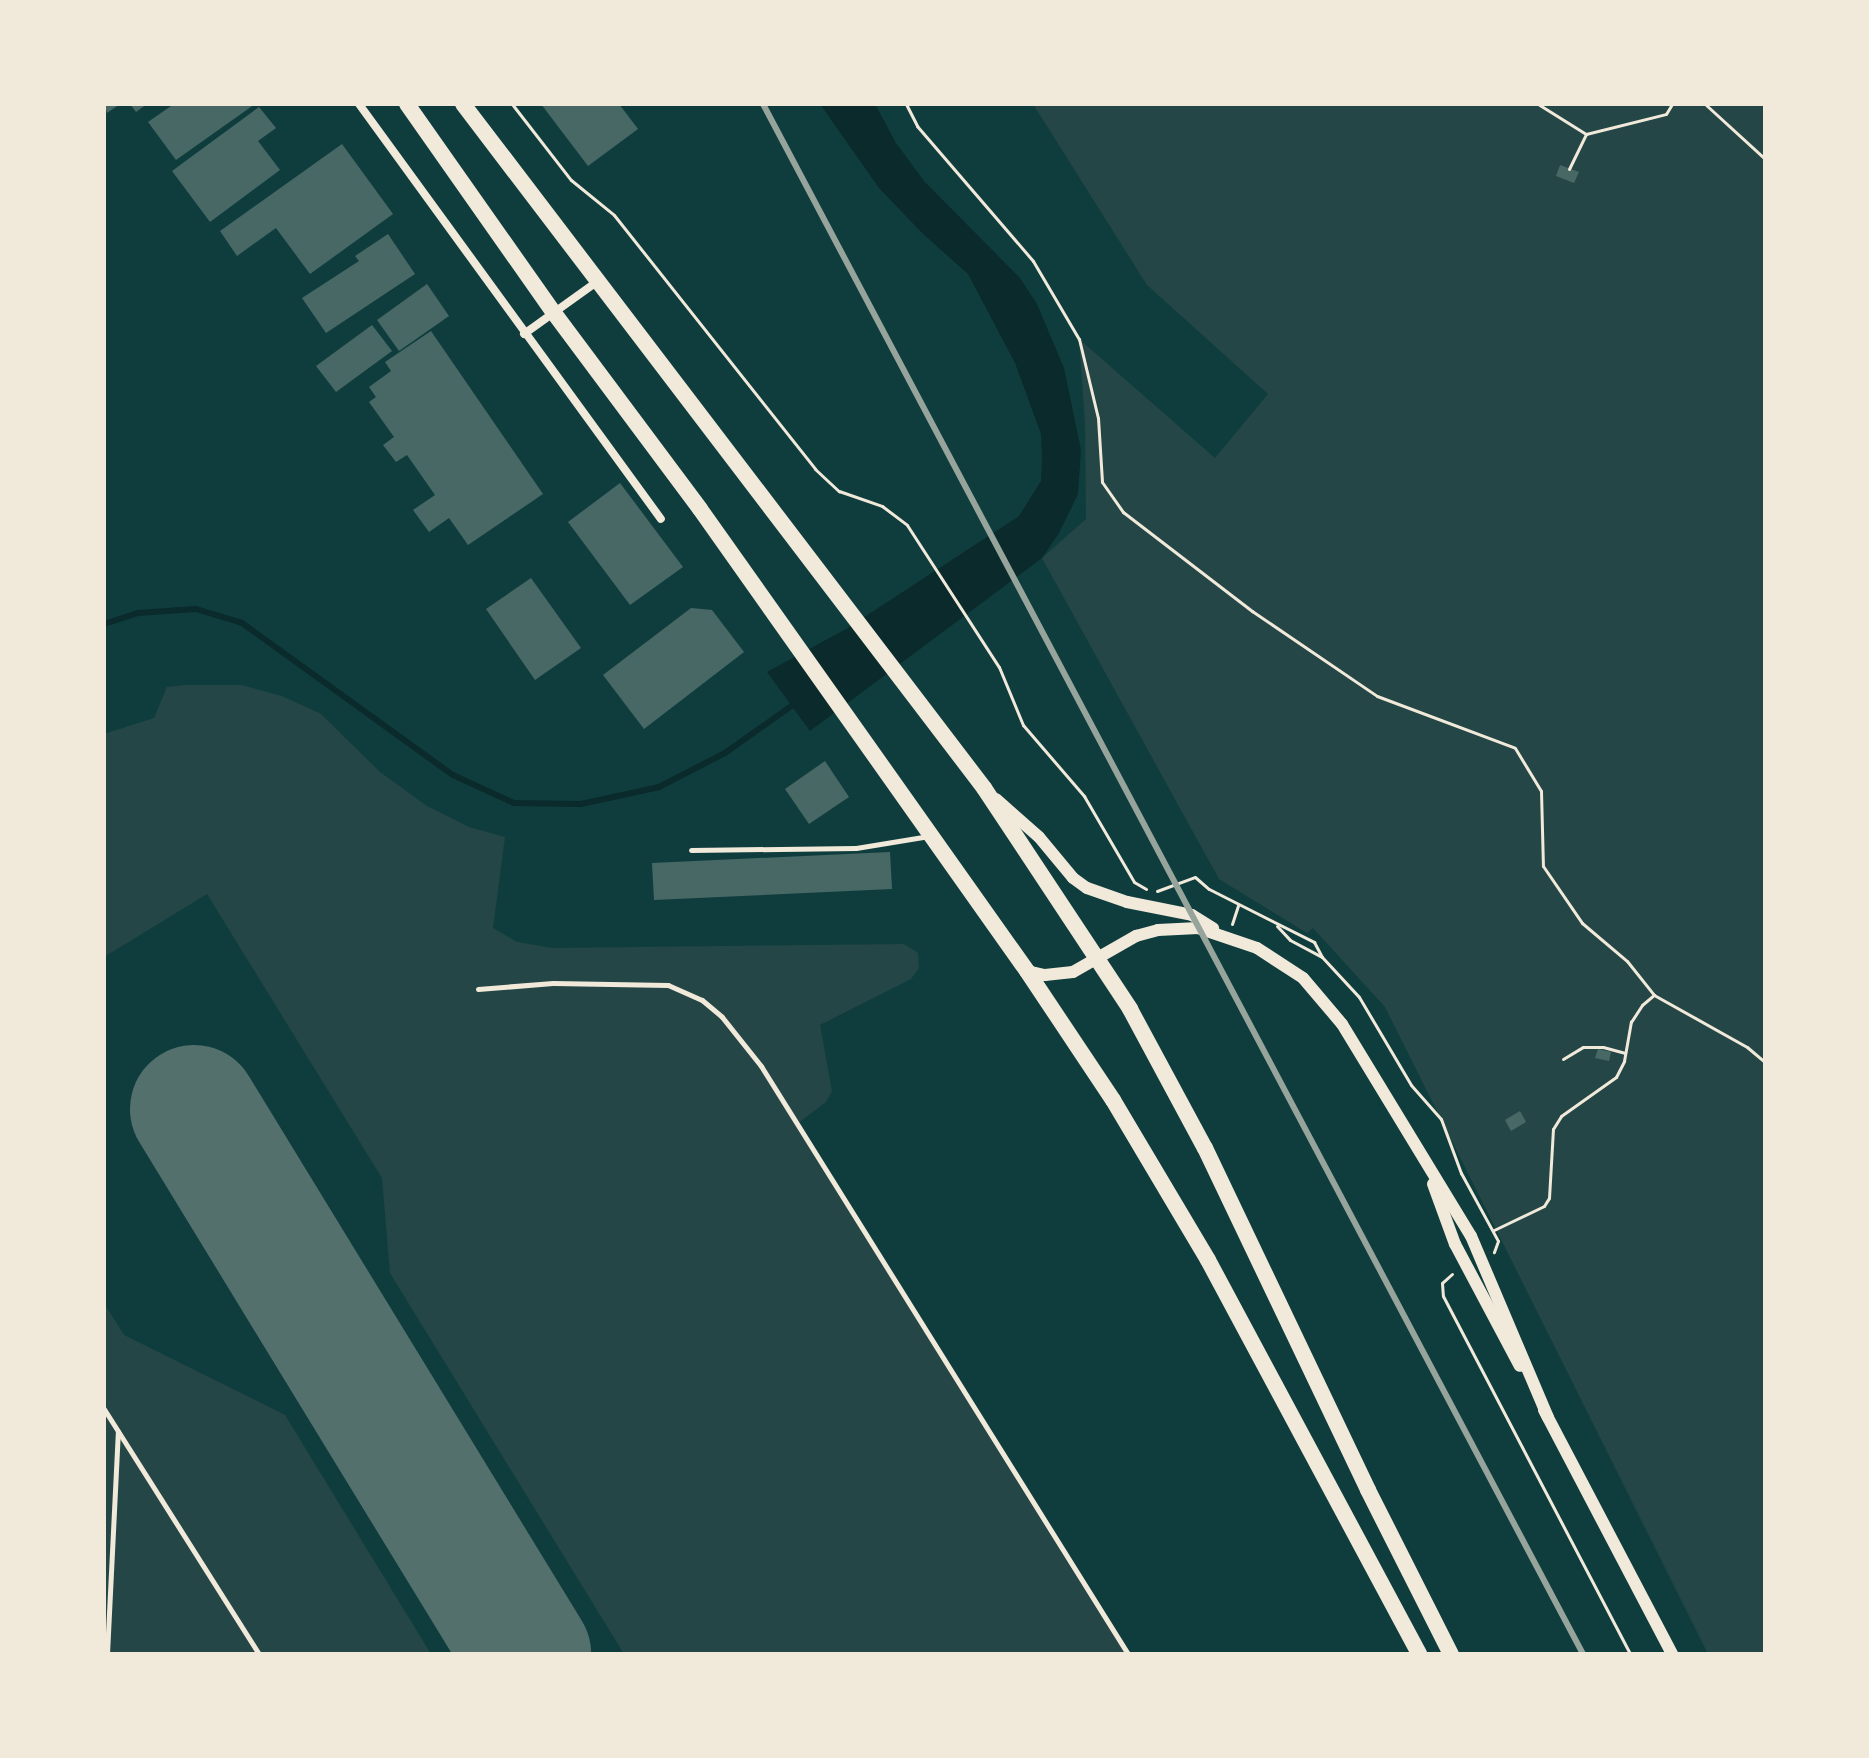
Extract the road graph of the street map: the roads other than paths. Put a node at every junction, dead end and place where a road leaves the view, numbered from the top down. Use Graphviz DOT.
graph roads {
  1 [pos="359,104"];
  2 [pos="407,104"];
  3 [pos="463,104"];
  4 [pos="598,281"];
  5 [pos="554,313"];
  6 [pos="524,334"];
  7 [pos="661,519"];
  8 [pos="984,788"];
  9 [pos="931,835"];
  10 [pos="691,850"];
  11 [pos="1225,935"];
  12 [pos="1098,960"];
  13 [pos="1027,971"];
  14 [pos="478,989"];
  15 [pos="104,1409"];
  16 [pos="118,1430"];
  17 [pos="107,1654"];
  18 [pos="259,1654"];
  19 [pos="1128,1654"];
  20 [pos="1419,1654"];
  21 [pos="1451,1654"];
  22 [pos="1672,1654"];
  1 -- 6 [label="street"];
  2 -- 5 [label="highway"];
  3 -- 4 [label="highway"];
  4 -- 5 [label="street"];
  4 -- 8 [label="highway"];
  5 -- 6 [label="street"];
  5 -- 9 [label="highway"];
  6 -- 7 [label="street"];
  8 -- 11 [label="street"];
  8 -- 12 [label="highway"];
  9 -- 10 [label="lane"];
  9 -- 13 [label="highway"];
  11 -- 12 [label="street"];
  11 -- 22 [label="street"];
  12 -- 13 [label="street"];
  12 -- 21 [label="highway"];
  13 -- 20 [label="highway"];
  14 -- 19 [label="lane"];
  15 -- 16 [label="lane"];
  16 -- 17 [label="lane"];
  16 -- 18 [label="lane"];
}
